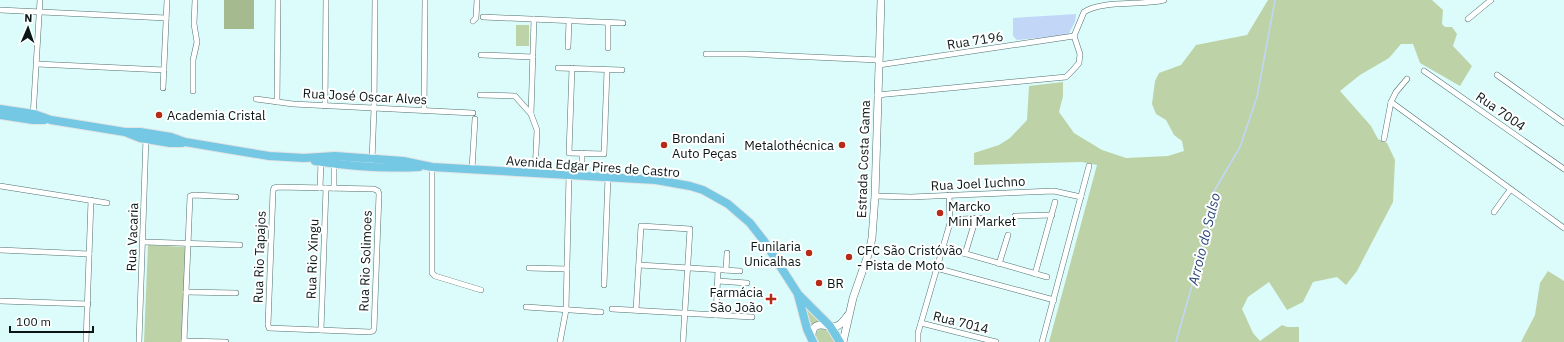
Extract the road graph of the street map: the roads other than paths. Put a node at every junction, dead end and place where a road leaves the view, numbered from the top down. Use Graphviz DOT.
graph roads {
  1 [pos="40,0"];
  2 [pos="167,0"];
  3 [pos="194,0"];
  4 [pos="278,0"];
  5 [pos="326,0"];
  6 [pos="375,0"];
  7 [pos="425,0"];
  8 [pos="477,0"];
  9 [pos="881,0"];
  10 [pos="1164,0"];
  11 [pos="1491,0"];
  12 [pos="1138,2"];
  13 [pos="0,10"];
  14 [pos="39,13"];
  15 [pos="483,17"];
  16 [pos="166,18"];
  17 [pos="534,19"];
  18 [pos="1468,19"];
  19 [pos="473,21"];
  20 [pos="569,21"];
  21 [pos="608,22"];
  22 [pos="623,23"];
  23 [pos="1074,36"];
  24 [pos="568,47"];
  25 [pos="608,48"];
  26 [pos="706,54"];
  27 [pos="481,55"];
  28 [pos="533,57"];
  29 [pos="878,62"];
  30 [pos="37,64"];
  31 [pos="558,68"];
  32 [pos="572,68"];
  33 [pos="164,70"];
  34 [pos="607,70"];
  35 [pos="622,70"];
  36 [pos="1424,71"];
  37 [pos="1497,75"];
  38 [pos="1407,79"];
  39 [pos="163,88"];
  40 [pos="193,91"];
  41 [pos="480,95"];
  42 [pos="877,95"];
  43 [pos="256,99"];
  44 [pos="277,102"];
  45 [pos="1391,102"];
  46 [pos="325,106"];
  47 [pos="374,108"];
  48 [pos="0,109"];
  49 [pos="424,110"];
  50 [pos="473,113"];
  51 [pos="531,114"];
  52 [pos="0,115"];
  53 [pos="33,117"];
  54 [pos="475,119"];
  55 [pos="1564,123"];
  56 [pos="146,136"];
  57 [pos="1384,139"];
  58 [pos="582,153"];
  59 [pos="304,158"];
  60 [pos="321,162"];
  61 [pos="372,162"];
  62 [pos="334,164"];
  63 [pos="432,166"];
  64 [pos="1089,166"];
  65 [pos="472,169"];
  66 [pos="1564,169"];
  67 [pos="535,172"];
  68 [pos="569,174"];
  69 [pos="582,175"];
  70 [pos="608,177"];
  71 [pos="0,186"];
  72 [pos="320,188"];
  73 [pos="326,188"];
  74 [pos="334,188"];
  75 [pos="1510,190"];
  76 [pos="949,195"];
  77 [pos="875,196"];
  78 [pos="236,197"];
  79 [pos="1081,197"];
  80 [pos="91,200"];
  81 [pos="1055,202"];
  82 [pos="107,203"];
  83 [pos="1494,212"];
  84 [pos="1052,215"];
  85 [pos="1015,216"];
  86 [pos="976,218"];
  87 [pos="983,218"];
  88 [pos="963,219"];
  89 [pos="1564,228"];
  90 [pos="1008,235"];
  91 [pos="144,242"];
  92 [pos="188,244"];
  93 [pos="240,245"];
  94 [pos="942,247"];
  95 [pos="0,250"];
  96 [pos="727,253"];
  97 [pos="89,254"];
  98 [pos="965,254"];
  99 [pos="1000,264"];
  100 [pos="639,265"];
  101 [pos="529,268"];
  102 [pos="687,268"];
  103 [pos="936,268"];
  104 [pos="566,269"];
  105 [pos="718,270"];
  106 [pos="726,270"];
  107 [pos="740,271"];
  108 [pos="1035,274"];
  109 [pos="1047,277"];
  110 [pos="718,281"];
  111 [pos="748,283"];
  112 [pos="604,285"];
  113 [pos="481,290"];
  114 [pos="186,292"];
  115 [pos="236,294"];
  116 [pos="798,294"];
  117 [pos="1054,300"];
  118 [pos="0,301"];
  119 [pos="88,304"];
  120 [pos="526,307"];
  121 [pos="612,309"];
  122 [pos="566,310"];
  123 [pos="636,310"];
  124 [pos="601,312"];
  125 [pos="684,313"];
  126 [pos="716,315"];
  127 [pos="849,315"];
  128 [pos="752,317"];
  129 [pos="921,323"];
  130 [pos="830,326"];
  131 [pos="321,330"];
  132 [pos="812,341"];
  133 [pos="86,342"];
  134 [pos="139,342"];
  135 [pos="184,342"];
  136 [pos="226,342"];
  137 [pos="560,342"];
  138 [pos="683,342"];
  139 [pos="842,342"];
  140 [pos="918,342"];
  141 [pos="996,342"];
  142 [pos="1042,342"];
  1 -- 14 [label="street"];
  2 -- 16 [label="street"];
  3 -- 40 [label="street"];
  4 -- 44 [label="street"];
  5 -- 46 [label="street"];
  6 -- 47 [label="street"];
  7 -- 49 [label="street"];
  8 -- 19 [label="street"];
  9 -- 29 [label="main road, Estrada Costa Gama"];
  10 -- 12 [label="street"];
  11 -- 18 [label="street"];
  12 -- 23 [label="street"];
  13 -- 14 [label="street"];
  14 -- 16 [label="street"];
  14 -- 30 [label="street"];
  15 -- 17 [label="street"];
  16 -- 33 [label="street"];
  17 -- 20 [label="street"];
  17 -- 28 [label="street"];
  20 -- 21 [label="street"];
  20 -- 24 [label="street"];
  21 -- 22 [label="street"];
  21 -- 25 [label="street"];
  23 -- 29 [label="street, Rua 7196"];
  23 -- 42 [label="street"];
  26 -- 29 [label="street, Rua 7196"];
  27 -- 28 [label="street"];
  28 -- 51 [label="street"];
  29 -- 42 [label="main road, Estrada Costa Gama"];
  30 -- 33 [label="street"];
  30 -- 53 [label="street"];
  31 -- 32 [label="street"];
  32 -- 34 [label="street"];
  32 -- 58 [label="street"];
  33 -- 39 [label="street"];
  34 -- 35 [label="street"];
  34 -- 58 [label="street"];
  36 -- 66 [label="street, Rua 7004"];
  37 -- 55 [label="street"];
  38 -- 45 [label="street"];
  41 -- 51 [label="street"];
  42 -- 77 [label="main road, Estrada Costa Gama"];
  43 -- 44 [label="street, Rua José Oscar Alves"];
  44 -- 46 [label="street, Rua José Oscar Alves"];
  45 -- 57 [label="street"];
  45 -- 75 [label="street"];
  46 -- 47 [label="street, Rua José Oscar Alves"];
  47 -- 49 [label="street, Rua José Oscar Alves"];
  47 -- 61 [label="street"];
  48 -- 53 [label="main road, Avenida Edgar Pires de Castro"];
  49 -- 50 [label="street, Rua José Oscar Alves"];
  51 -- 67 [label="street"];
  52 -- 53 [label="main road, Avenida Edgar Pires de Castro"];
  53 -- 56 [label="main road, Avenida Edgar Pires de Castro"];
  54 -- 65 [label="street"];
  56 -- 59 [label="main road, Avenida Edgar Pires de Castro"];
  56 -- 91 [label="street, Rua Vacaria"];
  58 -- 69 [label="street"];
  59 -- 60 [label="main road, Avenida Edgar Pires de Castro"];
  59 -- 61 [label="main road, Avenida Edgar Pires de Castro"];
  60 -- 62 [label="main road, Avenida Edgar Pires de Castro"];
  60 -- 72 [label="street"];
  61 -- 62 [label="main road, Avenida Edgar Pires de Castro"];
  61 -- 63 [label="main road, Avenida Edgar Pires de Castro"];
  62 -- 74 [label="street"];
  63 -- 65 [label="main road, Avenida Edgar Pires de Castro"];
  63 -- 113 [label="street"];
  64 -- 79 [label="street"];
  65 -- 67 [label="main road, Avenida Edgar Pires de Castro"];
  67 -- 68 [label="main road, Avenida Edgar Pires de Castro"];
  68 -- 69 [label="main road, Avenida Edgar Pires de Castro"];
  68 -- 104 [label="street"];
  69 -- 70 [label="main road, Avenida Edgar Pires de Castro"];
  70 -- 112 [label="street"];
  70 -- 116 [label="main road, Avenida Edgar Pires de Castro"];
  71 -- 80 [label="street"];
  72 -- 73 [label="street"];
  72 -- 131 [label="street, Rua Rio Tapajos"];
  73 -- 74 [label="street"];
  73 -- 131 [label="street, Rua Rio Xingu"];
  74 -- 131 [label="street, Rua Rio Solimoes"];
  75 -- 83 [label="street"];
  75 -- 89 [label="street"];
  76 -- 77 [label="street, Rua Joel Iuchno"];
  76 -- 79 [label="street, Rua Joel Iuchno"];
  76 -- 94 [label="street"];
  77 -- 127 [label="main road, Estrada Costa Gama"];
  78 -- 92 [label="street"];
  79 -- 117 [label="street"];
  80 -- 82 [label="street"];
  80 -- 97 [label="street"];
  81 -- 84 [label="street"];
  84 -- 85 [label="street"];
  84 -- 108 [label="street"];
  86 -- 87 [label="street"];
  86 -- 88 [label="street"];
  86 -- 98 [label="street"];
  90 -- 99 [label="street"];
  91 -- 92 [label="street"];
  91 -- 134 [label="street, Rua Vacaria"];
  92 -- 93 [label="street"];
  92 -- 114 [label="street"];
  94 -- 98 [label="street"];
  94 -- 103 [label="street"];
  95 -- 97 [label="street"];
  96 -- 106 [label="street"];
  97 -- 119 [label="street"];
  98 -- 99 [label="street"];
  99 -- 108 [label="street"];
  100 -- 102 [label="street"];
  100 -- 102 [label="street"];
  100 -- 123 [label="street"];
  101 -- 104 [label="street"];
  102 -- 105 [label="street"];
  102 -- 125 [label="street"];
  103 -- 117 [label="street"];
  103 -- 129 [label="street"];
  104 -- 122 [label="street"];
  105 -- 106 [label="street"];
  105 -- 110 [label="street"];
  106 -- 107 [label="street"];
  108 -- 109 [label="street"];
  110 -- 111 [label="street"];
  110 -- 126 [label="street"];
  114 -- 115 [label="street"];
  114 -- 135 [label="street"];
  116 -- 130 [label="main road, Avenida Edgar Pires de Castro"];
  116 -- 132 [label="main road, Avenida Edgar Pires de Castro"];
  117 -- 142 [label="street"];
  118 -- 119 [label="street"];
  119 -- 133 [label="street"];
  120 -- 122 [label="street"];
  121 -- 123 [label="street"];
  122 -- 124 [label="street"];
  122 -- 137 [label="street"];
  123 -- 125 [label="street"];
  125 -- 126 [label="street"];
  125 -- 138 [label="street"];
  126 -- 128 [label="street"];
  127 -- 130 [label="main road"];
  127 -- 139 [label="main road, Estrada Costa Gama"];
  129 -- 140 [label="street"];
  129 -- 141 [label="street, Rua 7014"];
  130 -- 132 [label="main road"];
  130 -- 139 [label="main road, Avenida Edgar Pires de Castro"];
  135 -- 136 [label="street"];
}
